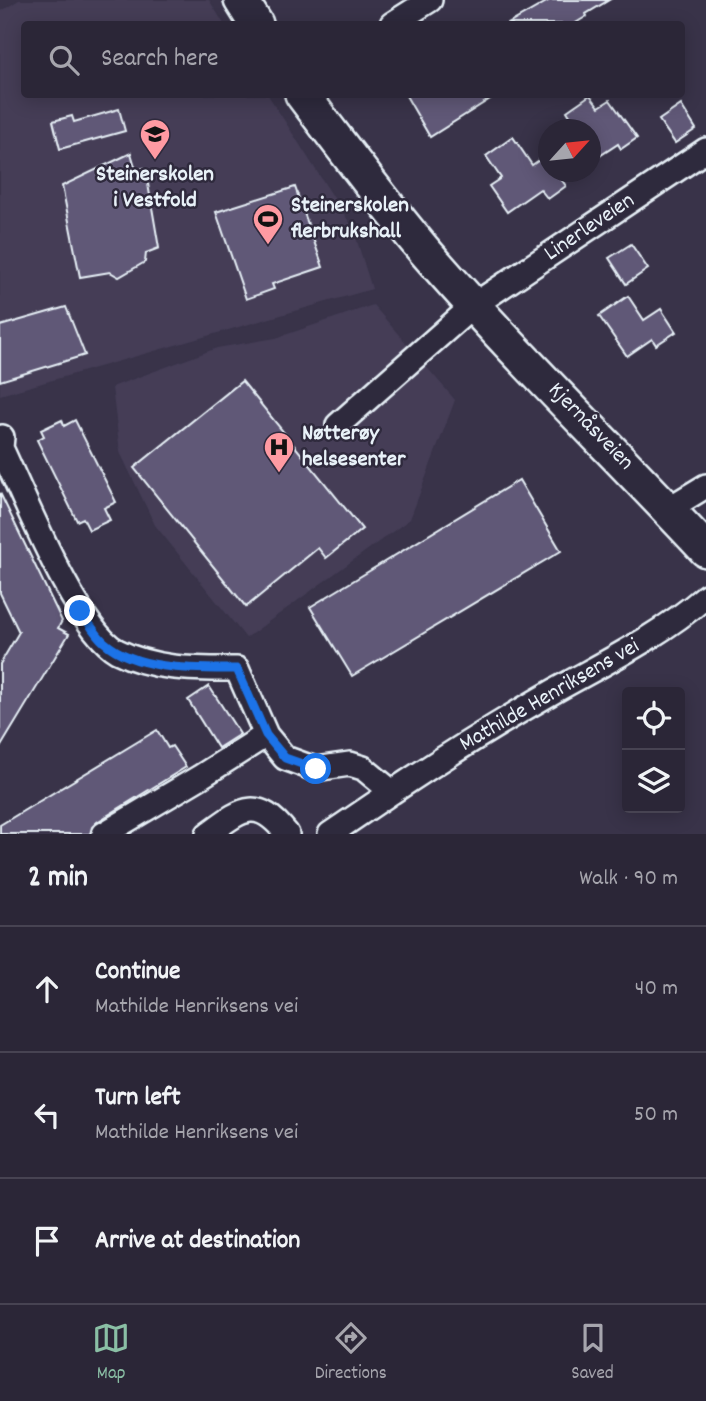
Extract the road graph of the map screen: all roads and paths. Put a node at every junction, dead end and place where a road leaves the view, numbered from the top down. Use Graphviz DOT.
graph roads {
  1 [pos="241,0"];
  2 [pos="430,0"];
  3 [pos="254,21"];
  4 [pos="397,21"];
  5 [pos="305,98"];
  6 [pos="706,150"];
  7 [pos="474,305"];
  8 [pos="338,425"];
  9 [pos="2,437"];
  10 [pos="706,486"];
  11 [pos="666,507"];
  12 [pos="706,550"];
  13 [pos="706,596"];
  14 [pos="266,735"];
  15 [pos="392,792"];
  16 [pos="104,834"];
  17 [pos="208,834"];
  18 [pos="286,834"];
  19 [pos="330,834"];
  1 -- 3 [label="main road"];
  2 -- 4 [label="street"];
  5 -- 7 [label="main road, Kjernåsveien"];
  6 -- 7 [label="street, Linerleveien"];
  7 -- 8 [label="street"];
  7 -- 11 [label="main road, Kjernåsveien"];
  9 -- 14 [label="street"];
  10 -- 11 [label="street"];
  11 -- 12 [label="main road, Kjernåsveien"];
  13 -- 15 [label="street, Mathilde Henriksens vei"];
  14 -- 15 [label="street"];
  14 -- 16 [label="street"];
  15 -- 19 [label="street, Mathilde Henriksens vei"];
  17 -- 18 [label="street"];
}
